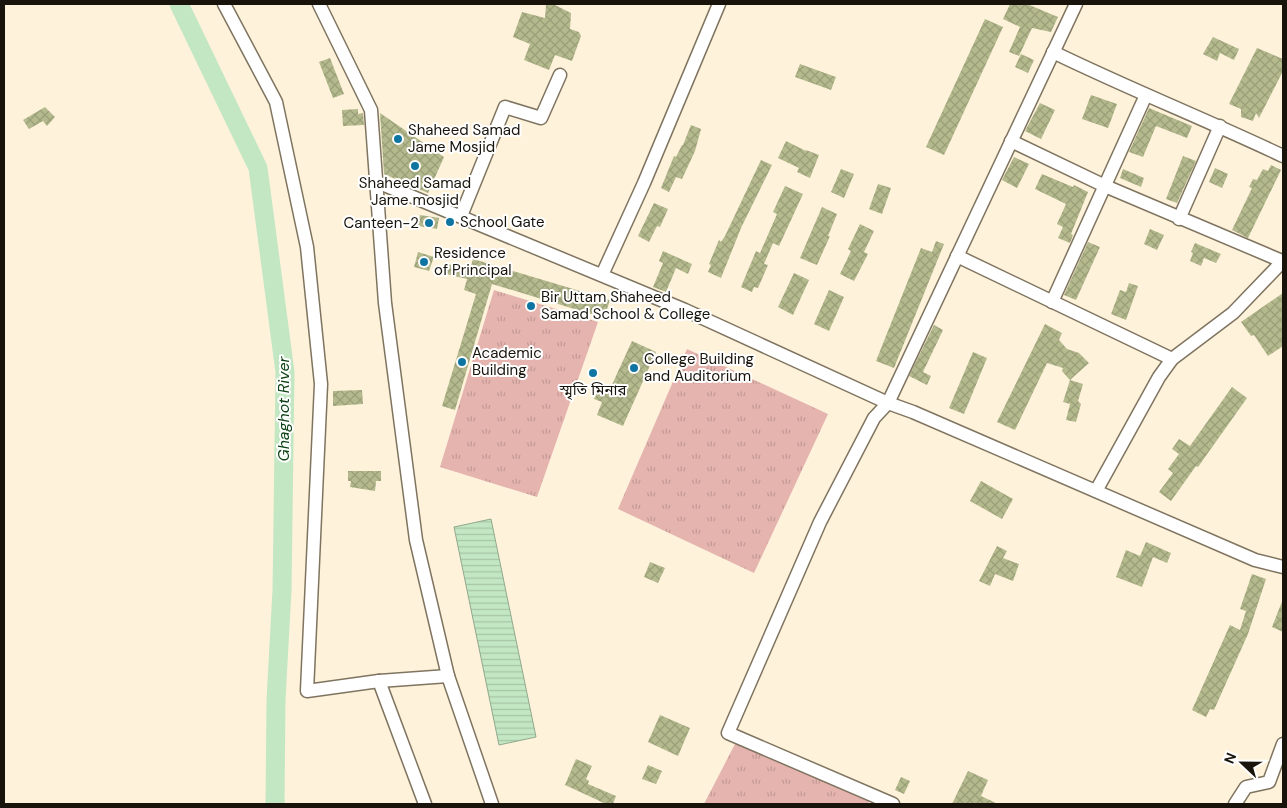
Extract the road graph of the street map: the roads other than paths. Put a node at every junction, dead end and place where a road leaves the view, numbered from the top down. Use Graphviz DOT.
graph roads {
  1 [pos="224,4"];
  2 [pos="319,4"];
  3 [pos="719,4"];
  4 [pos="1076,4"];
  5 [pos="1053,52"];
  6 [pos="560,75"];
  7 [pos="1146,94"];
  8 [pos="1220,126"];
  9 [pos="1010,141"];
  10 [pos="1283,156"];
  11 [pos="377,182"];
  12 [pos="1105,186"];
  13 [pos="461,216"];
  14 [pos="1180,219"];
  15 [pos="957,256"];
  16 [pos="1283,261"];
  17 [pos="602,275"];
  18 [pos="1052,302"];
  19 [pos="1172,358"];
  20 [pos="888,404"];
  21 [pos="1096,491"];
  22 [pos="1283,567"];
  23 [pos="448,676"];
  24 [pos="379,681"];
  25 [pos="1283,744"];
  26 [pos="425,804"];
  27 [pos="492,804"];
  28 [pos="893,804"];
  29 [pos="1235,804"];
  1 -- 24 [label="street"];
  2 -- 11 [label="street"];
  3 -- 17 [label="street"];
  4 -- 5 [label="street"];
  5 -- 7 [label="street"];
  5 -- 9 [label="street"];
  6 -- 13 [label="street"];
  7 -- 8 [label="street"];
  7 -- 12 [label="street"];
  8 -- 10 [label="street"];
  8 -- 14 [label="street"];
  9 -- 12 [label="street"];
  9 -- 15 [label="street"];
  11 -- 13 [label="street"];
  11 -- 23 [label="street"];
  12 -- 14 [label="street"];
  12 -- 18 [label="street"];
  13 -- 17 [label="street"];
  14 -- 16 [label="street"];
  15 -- 18 [label="street"];
  15 -- 20 [label="street"];
  16 -- 19 [label="street"];
  17 -- 20 [label="street"];
  18 -- 19 [label="street"];
  19 -- 21 [label="street"];
  20 -- 21 [label="street"];
  20 -- 28 [label="street"];
  21 -- 22 [label="street"];
  23 -- 24 [label="street"];
  23 -- 27 [label="street"];
  24 -- 26 [label="street"];
  25 -- 29 [label="street"];
}
